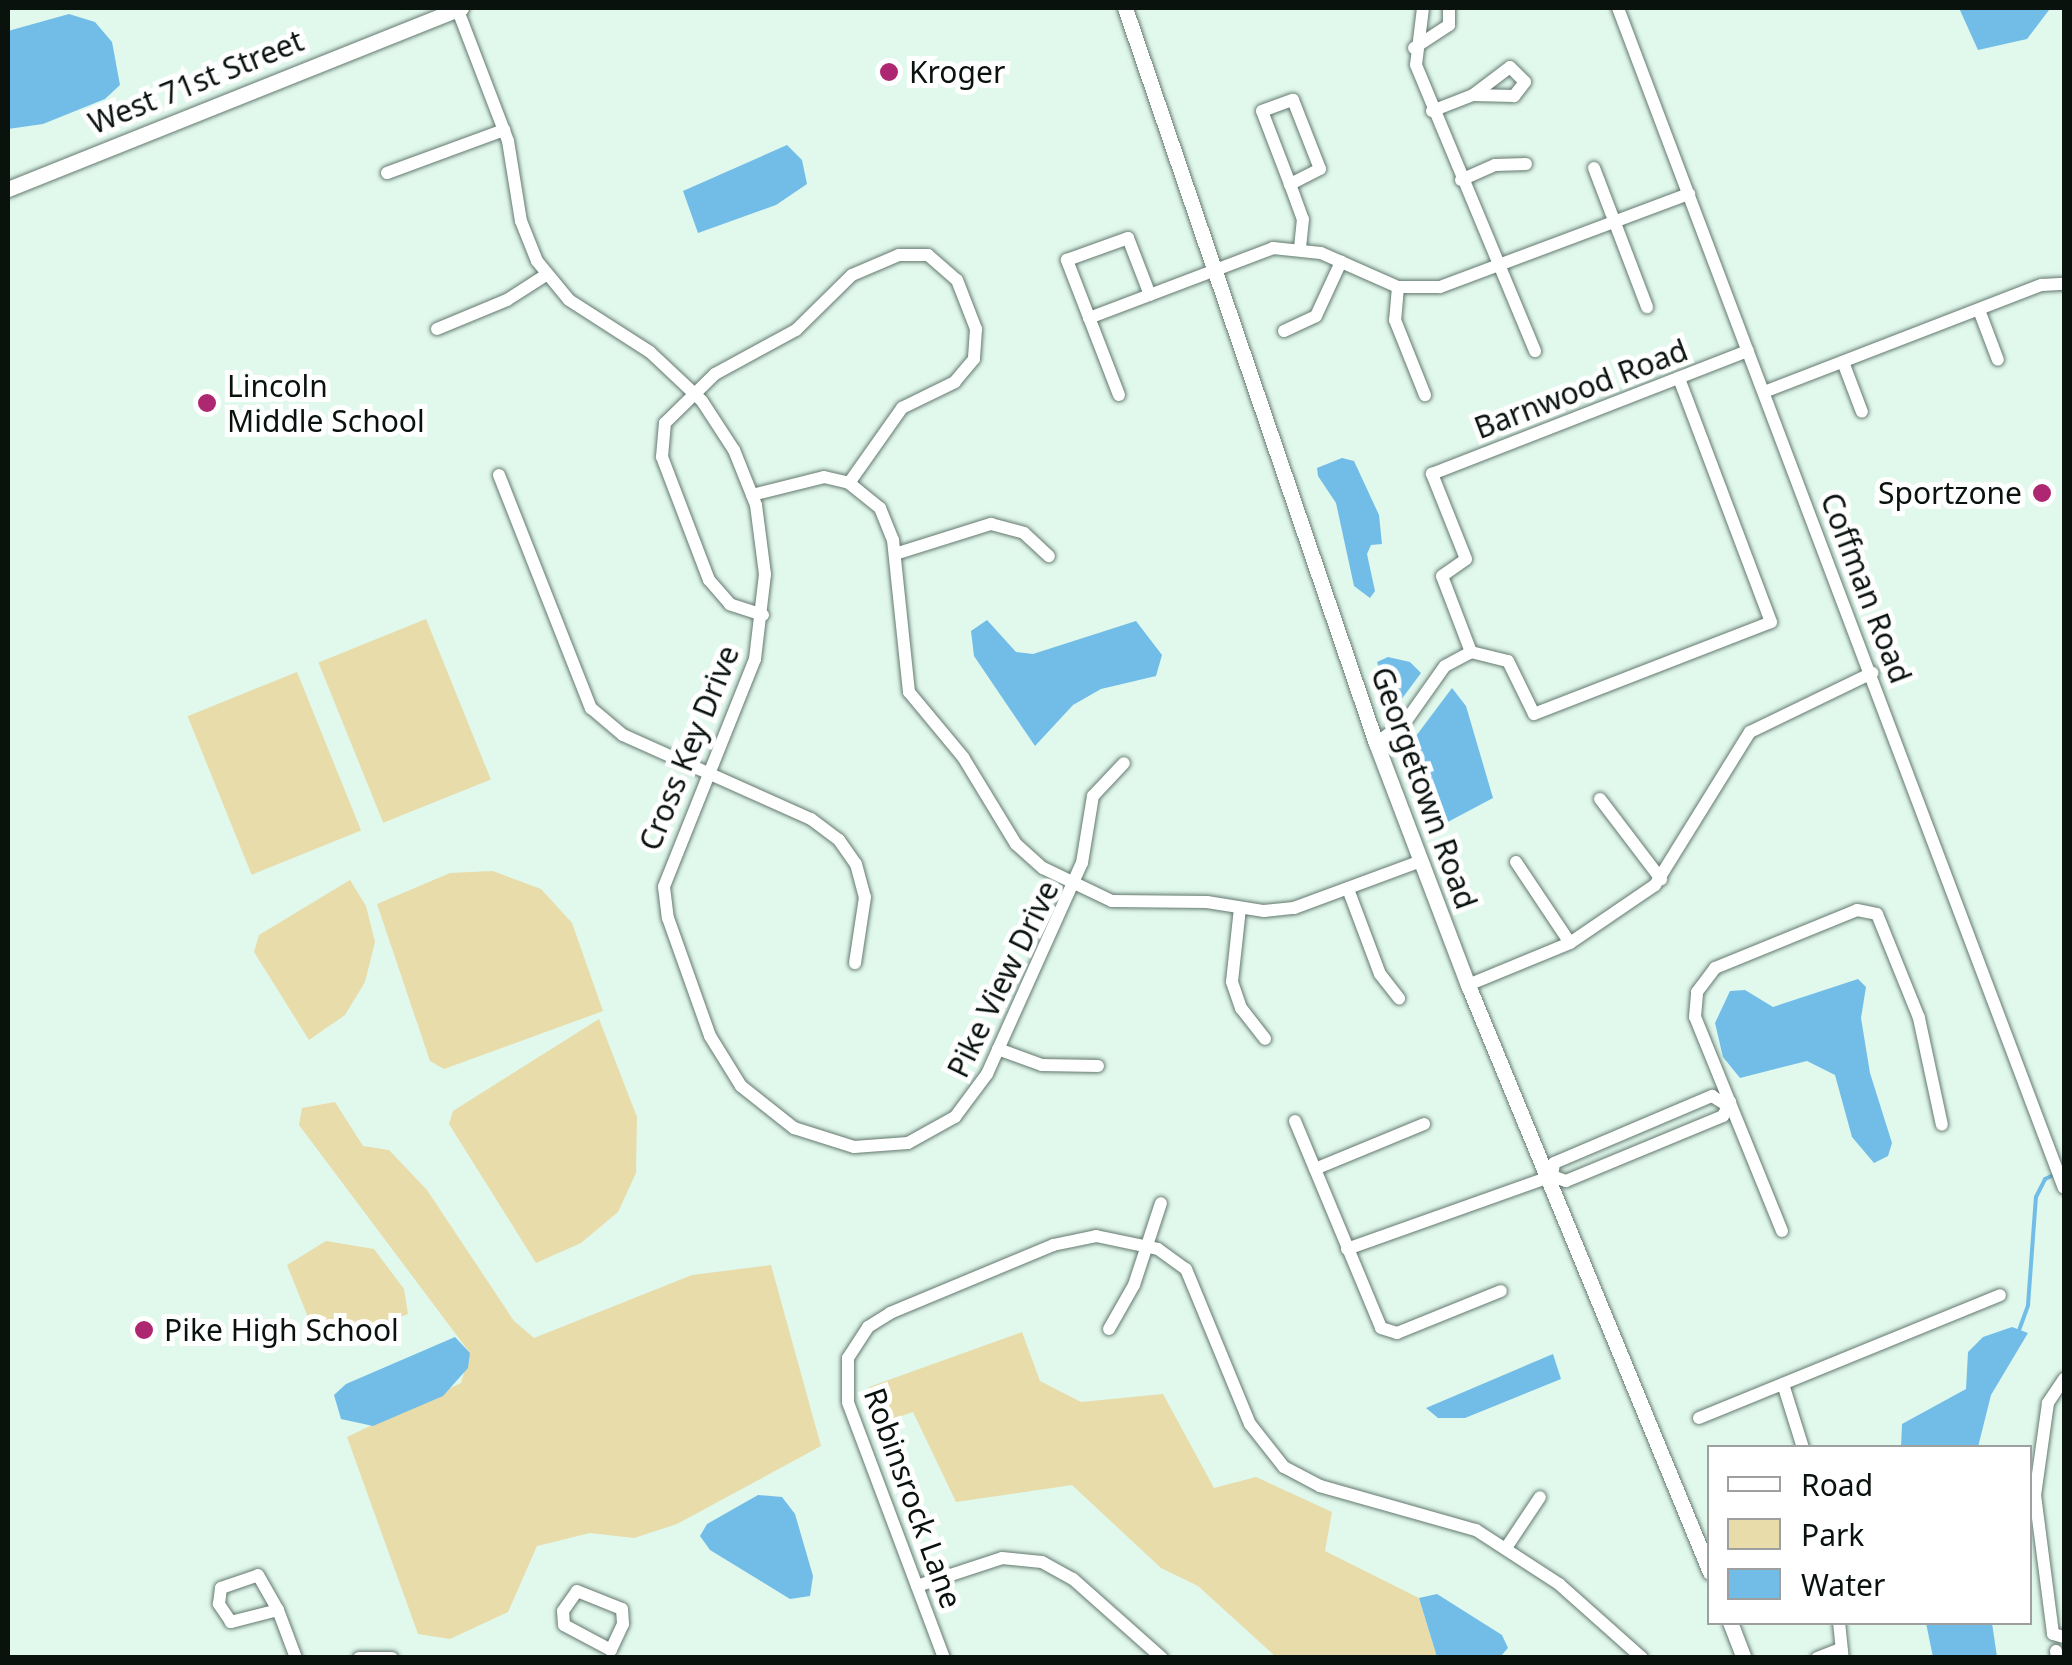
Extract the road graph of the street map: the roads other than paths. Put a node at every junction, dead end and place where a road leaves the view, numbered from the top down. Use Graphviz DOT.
graph roads {
  1 [pos="459,8"];
  2 [pos="1126,8"];
  3 [pos="1423,8"];
  4 [pos="1449,8"];
  5 [pos="1618,8"];
  6 [pos="1414,48"];
  7 [pos="1473,94"];
  8 [pos="1432,111"];
  9 [pos="504,130"];
  10 [pos="1526,164"];
  11 [pos="1594,168"];
  12 [pos="387,173"];
  13 [pos="1462,180"];
  14 [pos="1290,184"];
  15 [pos="8,189"];
  16 [pos="1689,194"];
  17 [pos="1615,222"];
  18 [pos="1300,248"];
  19 [pos="1341,262"];
  20 [pos="1502,264"];
  21 [pos="1215,271"];
  22 [pos="546,274"];
  23 [pos="2064,284"];
  24 [pos="1398,287"];
  25 [pos="1150,295"];
  26 [pos="1647,307"];
  27 [pos="1979,310"];
  28 [pos="1089,318"];
  29 [pos="437,330"];
  30 [pos="1284,331"];
  31 [pos="1535,351"];
  32 [pos="1748,351"];
  33 [pos="1998,360"];
  34 [pos="1843,362"];
  35 [pos="1679,378"];
  36 [pos="694,392"];
  37 [pos="1764,392"];
  38 [pos="1119,395"];
  39 [pos="1425,395"];
  40 [pos="1862,412"];
  41 [pos="499,476"];
  42 [pos="848,483"];
  43 [pos="752,495"];
  44 [pos="894,554"];
  45 [pos="1048,556"];
  46 [pos="763,615"];
  47 [pos="1470,652"];
  48 [pos="1872,673"];
  49 [pos="1376,743"];
  50 [pos="1124,763"];
  51 [pos="707,772"];
  52 [pos="1600,799"];
  53 [pos="1420,861"];
  54 [pos="1516,862"];
  55 [pos="1661,880"];
  56 [pos="1073,881"];
  57 [pos="1348,888"];
  58 [pos="1240,908"];
  59 [pos="1570,942"];
  60 [pos="854,963"];
  61 [pos="1468,985"];
  62 [pos="1400,998"];
  63 [pos="1266,1040"];
  64 [pos="998,1049"];
  65 [pos="1098,1066"];
  66 [pos="1728,1103"];
  67 [pos="1295,1121"];
  68 [pos="1424,1124"];
  69 [pos="1942,1125"];
  70 [pos="872,1148"];
  71 [pos="1314,1169"];
  72 [pos="1550,1176"];
  73 [pos="2064,1188"];
  74 [pos="1162,1203"];
  75 [pos="1782,1231"];
  76 [pos="1148,1246"];
  77 [pos="1347,1249"];
  78 [pos="1501,1291"];
  79 [pos="2000,1294"];
  80 [pos="1110,1329"];
  81 [pos="2064,1379"];
  82 [pos="1784,1384"];
  83 [pos="2064,1412"];
  84 [pos="2046,1414"];
  85 [pos="1700,1418"];
  86 [pos="1802,1445"];
  87 [pos="1540,1497"];
  88 [pos="1506,1548"];
  89 [pos="1707,1565"];
  90 [pos="917,1586"];
  91 [pos="278,1610"];
  92 [pos="1731,1625"];
  93 [pos="1839,1625"];
  94 [pos="2059,1636"];
  95 [pos="609,1654"];
  96 [pos="1842,1654"];
  97 [pos="296,1658"];
  98 [pos="359,1658"];
  99 [pos="392,1658"];
  100 [pos="944,1658"];
  101 [pos="1162,1658"];
  102 [pos="1642,1658"];
  103 [pos="1744,1658"];
  104 [pos="1817,1658"];
  1 -- 9 [label="street, Cross Key Drive"];
  1 -- 15 [label="main road, West 71st Street"];
  2 -- 21 [label="main road, Georgetown Road"];
  3 -- 6 [label="street"];
  4 -- 6 [label="street"];
  5 -- 16 [label="street, Coffman Road"];
  6 -- 8 [label="street"];
  7 -- 8 [label="street"];
  8 -- 13 [label="street"];
  9 -- 12 [label="street"];
  9 -- 22 [label="street, Cross Key Drive"];
  10 -- 13 [label="street"];
  11 -- 17 [label="street"];
  13 -- 20 [label="street"];
  14 -- 14 [label="street"];
  14 -- 18 [label="street"];
  16 -- 17 [label="street"];
  16 -- 32 [label="street, Coffman Road"];
  17 -- 20 [label="street"];
  17 -- 26 [label="street"];
  18 -- 19 [label="street"];
  18 -- 21 [label="street"];
  19 -- 24 [label="street"];
  19 -- 30 [label="street"];
  20 -- 24 [label="street"];
  20 -- 31 [label="street"];
  21 -- 25 [label="street"];
  21 -- 49 [label="main road, Georgetown Road"];
  22 -- 29 [label="street"];
  22 -- 36 [label="street, Cross Key Drive"];
  23 -- 27 [label="street"];
  24 -- 39 [label="street"];
  25 -- 28 [label="street"];
  25 -- 28 [label="street"];
  27 -- 33 [label="street"];
  27 -- 34 [label="street"];
  28 -- 38 [label="street"];
  32 -- 35 [label="street, Barnwood Road"];
  32 -- 37 [label="street, Coffman Road"];
  34 -- 37 [label="street"];
  34 -- 40 [label="street"];
  35 -- 47 [label="street, Barnwood Road"];
  35 -- 47 [label="street"];
  36 -- 42 [label="street"];
  36 -- 43 [label="street, Cross Key Drive"];
  36 -- 46 [label="street"];
  37 -- 48 [label="street, Coffman Road"];
  41 -- 51 [label="street"];
  42 -- 43 [label="street"];
  42 -- 44 [label="street"];
  43 -- 46 [label="street, Cross Key Drive"];
  44 -- 45 [label="street"];
  44 -- 56 [label="street"];
  46 -- 51 [label="street, Cross Key Drive"];
  47 -- 49 [label="street"];
  48 -- 55 [label="street"];
  48 -- 73 [label="street, Coffman Road"];
  49 -- 53 [label="main road, Georgetown Road"];
  50 -- 56 [label="street"];
  51 -- 60 [label="street"];
  51 -- 70 [label="street, Cross Key Drive"];
  52 -- 55 [label="street"];
  53 -- 57 [label="street, Pike View Drive"];
  53 -- 61 [label="main road, Georgetown Road"];
  54 -- 59 [label="street"];
  55 -- 59 [label="street"];
  56 -- 58 [label="street, Pike View Drive"];
  56 -- 64 [label="street, Pike View Drive"];
  57 -- 58 [label="street, Pike View Drive"];
  57 -- 62 [label="street"];
  58 -- 63 [label="street"];
  59 -- 61 [label="street"];
  61 -- 72 [label="main road, Georgetown Road"];
  64 -- 65 [label="street"];
  64 -- 70 [label="street, Pike View Drive"];
  66 -- 69 [label="street"];
  66 -- 72 [label="street"];
  66 -- 72 [label="street"];
  66 -- 75 [label="street"];
  67 -- 71 [label="street"];
  68 -- 71 [label="street"];
  71 -- 77 [label="street"];
  72 -- 77 [label="street"];
  72 -- 89 [label="main road, Georgetown Road"];
  74 -- 76 [label="street"];
  76 -- 80 [label="street"];
  76 -- 88 [label="street"];
  76 -- 90 [label="street, Robinsrock Lane"];
  77 -- 78 [label="street"];
  79 -- 82 [label="street"];
  81 -- 84 [label="street"];
  82 -- 85 [label="street"];
  82 -- 86 [label="street"];
  83 -- 84 [label="street"];
  84 -- 94 [label="street"];
  87 -- 88 [label="street"];
  88 -- 102 [label="street"];
  90 -- 100 [label="street, Robinsrock Lane"];
  90 -- 101 [label="street"];
  91 -- 91 [label="street"];
  91 -- 97 [label="street"];
  92 -- 103 [label="main road"];
  93 -- 96 [label="street"];
  95 -- 95 [label="street"];
  96 -- 104 [label="street"];
  98 -- 99 [label="street"];
}
